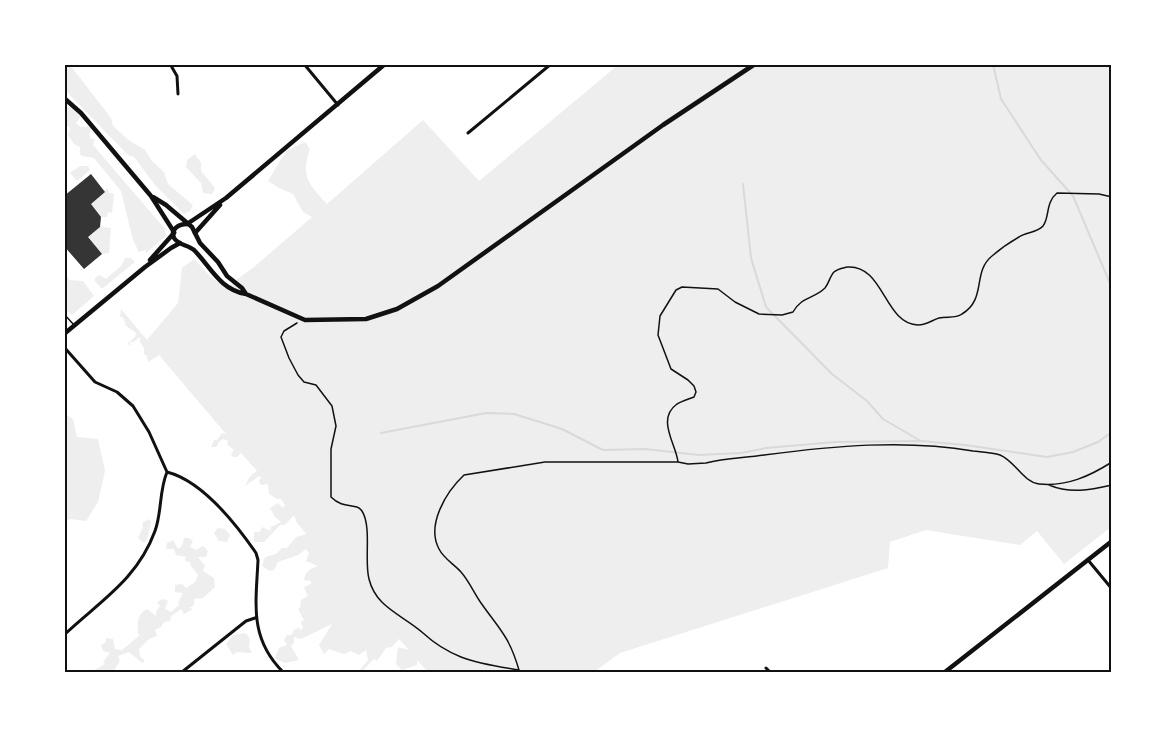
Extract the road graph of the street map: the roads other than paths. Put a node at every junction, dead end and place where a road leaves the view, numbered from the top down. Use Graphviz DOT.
graph roads {
  1 [pos="170,64"];
  2 [pos="304,64"];
  3 [pos="385,64"];
  4 [pos="551,64"];
  5 [pos="755,64"];
  6 [pos="178,94"];
  7 [pos="64,98"];
  8 [pos="338,105"];
  9 [pos="468,133"];
  10 [pos="151,196"];
  11 [pos="226,198"];
  12 [pos="187,224"];
  13 [pos="174,233"];
  14 [pos="195,233"];
  15 [pos="182,244"];
  16 [pos="145,267"];
  17 [pos="246,294"];
  18 [pos="64,314"];
  19 [pos="74,326"];
  20 [pos="64,334"];
  21 [pos="64,347"];
  22 [pos="167,472"];
  23 [pos="1112,541"];
  24 [pos="1087,560"];
  25 [pos="1112,589"];
  26 [pos="255,618"];
  27 [pos="64,635"];
  28 [pos="766,668"];
  29 [pos="182,672"];
  30 [pos="283,672"];
  31 [pos="770,672"];
  32 [pos="948,672"];
  1 -- 6 [label="street"];
  2 -- 8 [label="street"];
  3 -- 8 [label="main road"];
  4 -- 9 [label="street"];
  5 -- 17 [label="main road"];
  7 -- 10 [label="main road"];
  8 -- 11 [label="main road"];
  10 -- 12 [label="main road"];
  10 -- 13 [label="main road"];
  11 -- 12 [label="main road"];
  11 -- 14 [label="main road"];
  12 -- 13 [label="main road"];
  12 -- 14 [label="main road"];
  13 -- 15 [label="main road"];
  13 -- 16 [label="main road"];
  14 -- 15 [label="main road"];
  14 -- 17 [label="main road"];
  15 -- 16 [label="main road"];
  15 -- 17 [label="main road"];
  16 -- 19 [label="main road"];
  18 -- 19 [label="lane"];
  19 -- 20 [label="main road"];
  21 -- 22 [label="street"];
  22 -- 26 [label="street"];
  22 -- 27 [label="street"];
  23 -- 24 [label="main road"];
  24 -- 25 [label="street"];
  24 -- 32 [label="main road"];
  26 -- 29 [label="street"];
  26 -- 30 [label="street"];
  28 -- 31 [label="street"];
}
